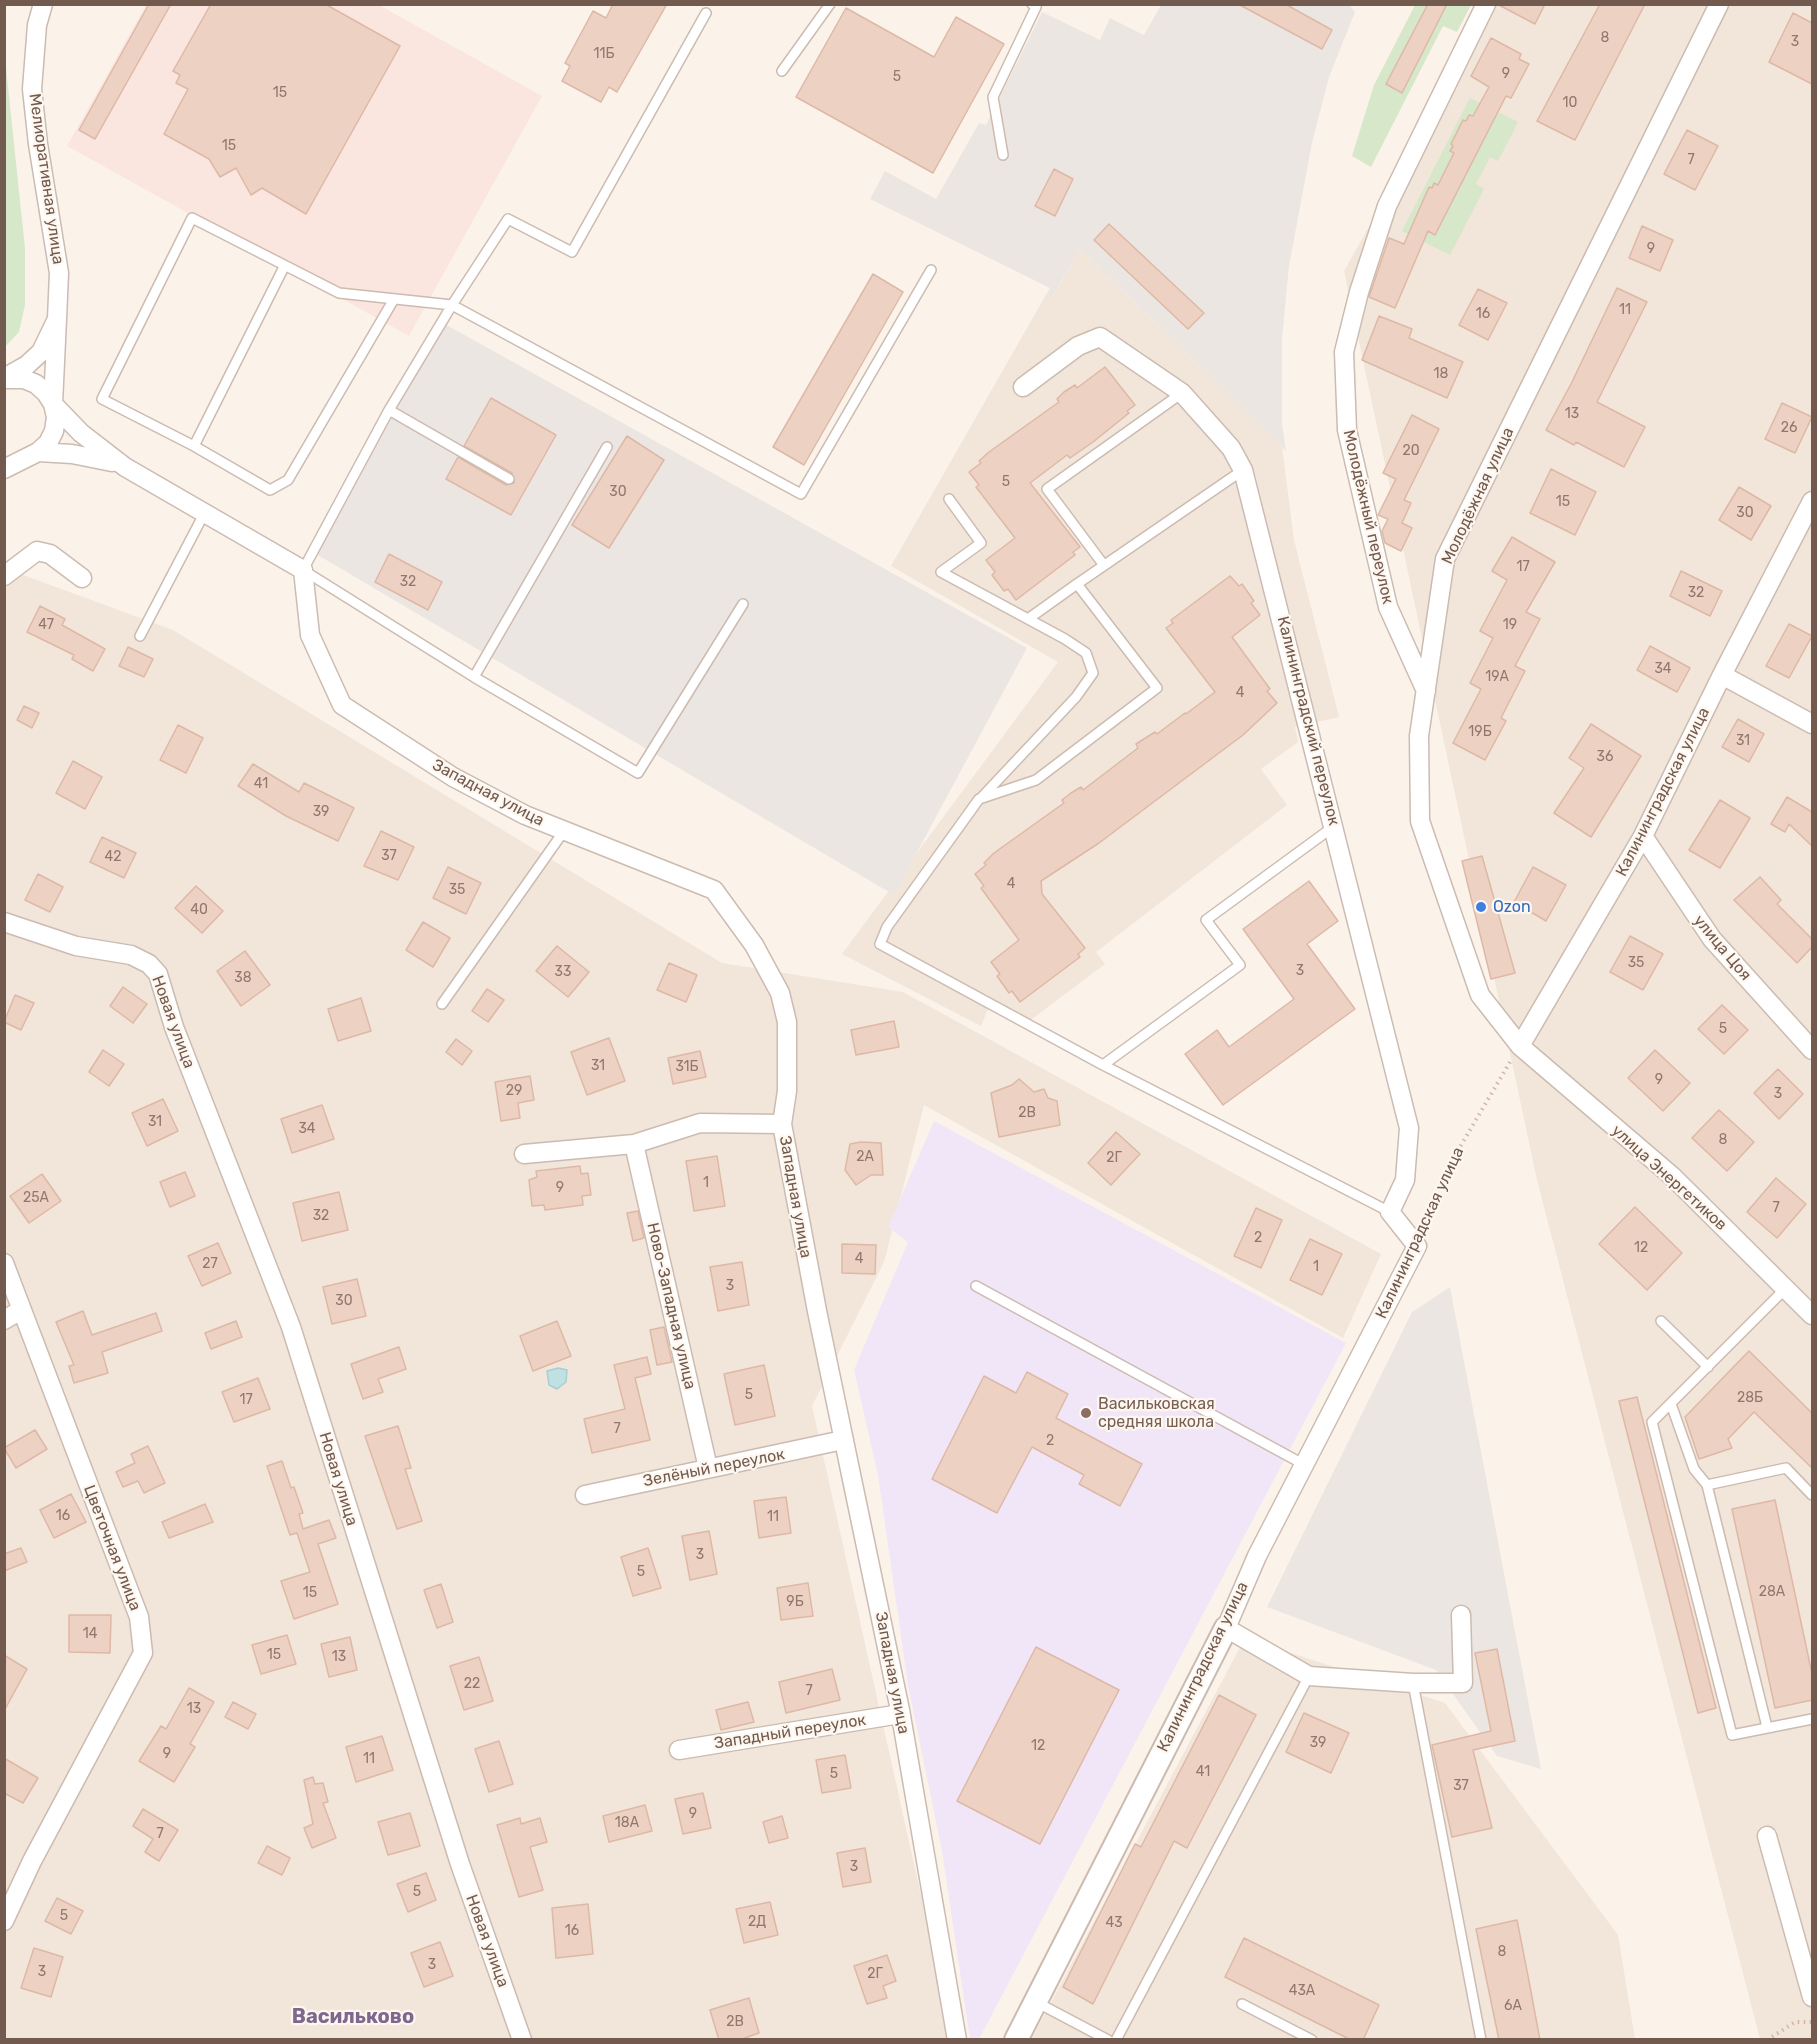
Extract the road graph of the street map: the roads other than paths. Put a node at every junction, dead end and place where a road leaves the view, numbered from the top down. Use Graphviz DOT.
graph roads {
  1 [pos="43,4"];
  2 [pos="830,4"];
  3 [pos="1032,4"];
  4 [pos="1486,4"];
  5 [pos="1719,4"];
  6 [pos="706,13"];
  7 [pos="782,71"];
  8 [pos="1003,155"];
  9 [pos="284,267"];
  10 [pos="931,270"];
  11 [pos="394,299"];
  12 [pos="452,305"];
  13 [pos="57,319"];
  14 [pos="6,378"];
  15 [pos="1023,387"];
  16 [pos="1182,393"];
  17 [pos="53,404"];
  18 [pos="389,410"];
  19 [pos="195,446"];
  20 [pos="607,447"];
  21 [pos="33,455"];
  22 [pos="4,458"];
  23 [pos="125,467"];
  24 [pos="4,469"];
  25 [pos="1244,470"];
  26 [pos="509,479"];
  27 [pos="950,499"];
  28 [pos="1812,501"];
  29 [pos="205,512"];
  30 [pos="1103,564"];
  31 [pos="303,570"];
  32 [pos="4,576"];
  33 [pos="82,578"];
  34 [pos="1077,584"];
  35 [pos="743,604"];
  36 [pos="1028,619"];
  37 [pos="140,636"];
  38 [pos="1722,675"];
  39 [pos="474,677"];
  40 [pos="1426,691"];
  41 [pos="1812,724"];
  42 [pos="979,799"];
  43 [pos="1335,825"];
  44 [pos="564,831"];
  45 [pos="1643,836"];
  46 [pos="4,922"];
  47 [pos="442,1004"];
  48 [pos="1520,1046"];
  49 [pos="1812,1050"];
  50 [pos="1103,1065"];
  51 [pos="782,1125"];
  52 [pos="634,1144"];
  53 [pos="524,1154"];
  54 [pos="1390,1212"];
  55 [pos="4,1263"];
  56 [pos="976,1286"];
  57 [pos="1786,1288"];
  58 [pos="21,1310"];
  59 [pos="1812,1315"];
  60 [pos="4,1320"];
  61 [pos="1661,1321"];
  62 [pos="1708,1367"];
  63 [pos="1671,1404"];
  64 [pos="843,1440"];
  65 [pos="1303,1464"];
  66 [pos="708,1468"];
  67 [pos="1707,1485"];
  68 [pos="585,1495"];
  69 [pos="1812,1495"];
  70 [pos="1461,1615"];
  71 [pos="1226,1628"];
  72 [pos="1309,1676"];
  73 [pos="1413,1683"];
  74 [pos="900,1714"];
  75 [pos="1812,1719"];
  76 [pos="1767,1727"];
  77 [pos="679,1750"];
  78 [pos="1767,1836"];
  79 [pos="4,1921"];
  80 [pos="1812,1997"];
  81 [pos="1034,2001"];
  82 [pos="1242,2004"];
  83 [pos="522,2040"];
  84 [pos="957,2040"];
  85 [pos="1016,2040"];
  86 [pos="1108,2040"];
  87 [pos="1116,2040"];
  88 [pos="1312,2040"];
  89 [pos="1481,2040"];
  1 -- 13 [label="street, Мелиоративная улица"];
  2 -- 7 [label="lane"];
  3 -- 8 [label="lane"];
  4 -- 40 [label="street, Молодёжный переулок"];
  5 -- 40 [label="street, Молодёжная улица"];
  6 -- 12 [label="lane"];
  9 -- 11 [label="lane"];
  9 -- 19 [label="lane"];
  9 -- 19 [label="lane"];
  10 -- 12 [label="lane"];
  11 -- 12 [label="lane"];
  11 -- 19 [label="lane"];
  12 -- 18 [label="lane"];
  13 -- 14 [label="street"];
  13 -- 17 [label="street, Мелиоративная улица"];
  14 -- 17 [label="street"];
  15 -- 16 [label="street, Калининградский переулок"];
  16 -- 25 [label="street, Калининградский переулок"];
  16 -- 30 [label="lane"];
  17 -- 21 [label="street, Мелиоративная улица"];
  17 -- 23 [label="street"];
  18 -- 26 [label="lane"];
  18 -- 31 [label="lane"];
  20 -- 39 [label="lane"];
  21 -- 22 [label="street"];
  21 -- 23 [label="street"];
  21 -- 24 [label="street"];
  23 -- 29 [label="street"];
  25 -- 30 [label="lane"];
  25 -- 43 [label="street, Калининградский переулок"];
  27 -- 36 [label="lane"];
  28 -- 38 [label="street, Калининградская улица"];
  29 -- 31 [label="street"];
  29 -- 37 [label="lane"];
  30 -- 34 [label="lane"];
  31 -- 39 [label="lane"];
  31 -- 44 [label="street, Западная улица"];
  32 -- 33 [label="street"];
  34 -- 36 [label="lane"];
  34 -- 42 [label="lane"];
  35 -- 39 [label="lane"];
  36 -- 42 [label="lane"];
  38 -- 41 [label="street"];
  38 -- 45 [label="street, Калининградская улица"];
  40 -- 48 [label="street, Молодёжная улица"];
  42 -- 50 [label="lane"];
  43 -- 50 [label="lane"];
  43 -- 54 [label="street, Калининградский переулок"];
  44 -- 47 [label="lane"];
  44 -- 51 [label="street, Западная улица"];
  45 -- 48 [label="street, Калининградская улица"];
  45 -- 49 [label="street, улица Цоя"];
  46 -- 83 [label="street, Новая улица"];
  48 -- 57 [label="street, улица Энергетиков"];
  50 -- 54 [label="lane"];
  51 -- 52 [label="street"];
  51 -- 64 [label="street, Западная улица"];
  52 -- 53 [label="street"];
  52 -- 66 [label="street, Ново-Западная улица"];
  54 -- 65 [label="street, Калининградская улица"];
  55 -- 58 [label="street, Цветочная улица"];
  56 -- 65 [label="lane"];
  57 -- 59 [label="street, улица Энергетиков"];
  57 -- 62 [label="lane"];
  58 -- 60 [label="street"];
  58 -- 79 [label="street, Цветочная улица"];
  61 -- 62 [label="lane"];
  62 -- 63 [label="lane"];
  63 -- 67 [label="lane"];
  63 -- 76 [label="lane"];
  64 -- 66 [label="street, Зелёный переулок"];
  64 -- 74 [label="street, Западная улица"];
  65 -- 71 [label="street, Калининградская улица"];
  66 -- 68 [label="street, Зелёный переулок"];
  67 -- 69 [label="lane"];
  67 -- 76 [label="lane"];
  70 -- 73 [label="street"];
  71 -- 72 [label="street"];
  71 -- 81 [label="street, Калининградская улица"];
  72 -- 73 [label="street"];
  72 -- 87 [label="lane"];
  73 -- 89 [label="lane"];
  74 -- 77 [label="street, Западный переулок"];
  74 -- 84 [label="street, Западная улица"];
  75 -- 76 [label="lane"];
  78 -- 80 [label="street"];
  81 -- 85 [label="street, Калининградская улица"];
  81 -- 86 [label="lane"];
  82 -- 88 [label="lane"];
}
